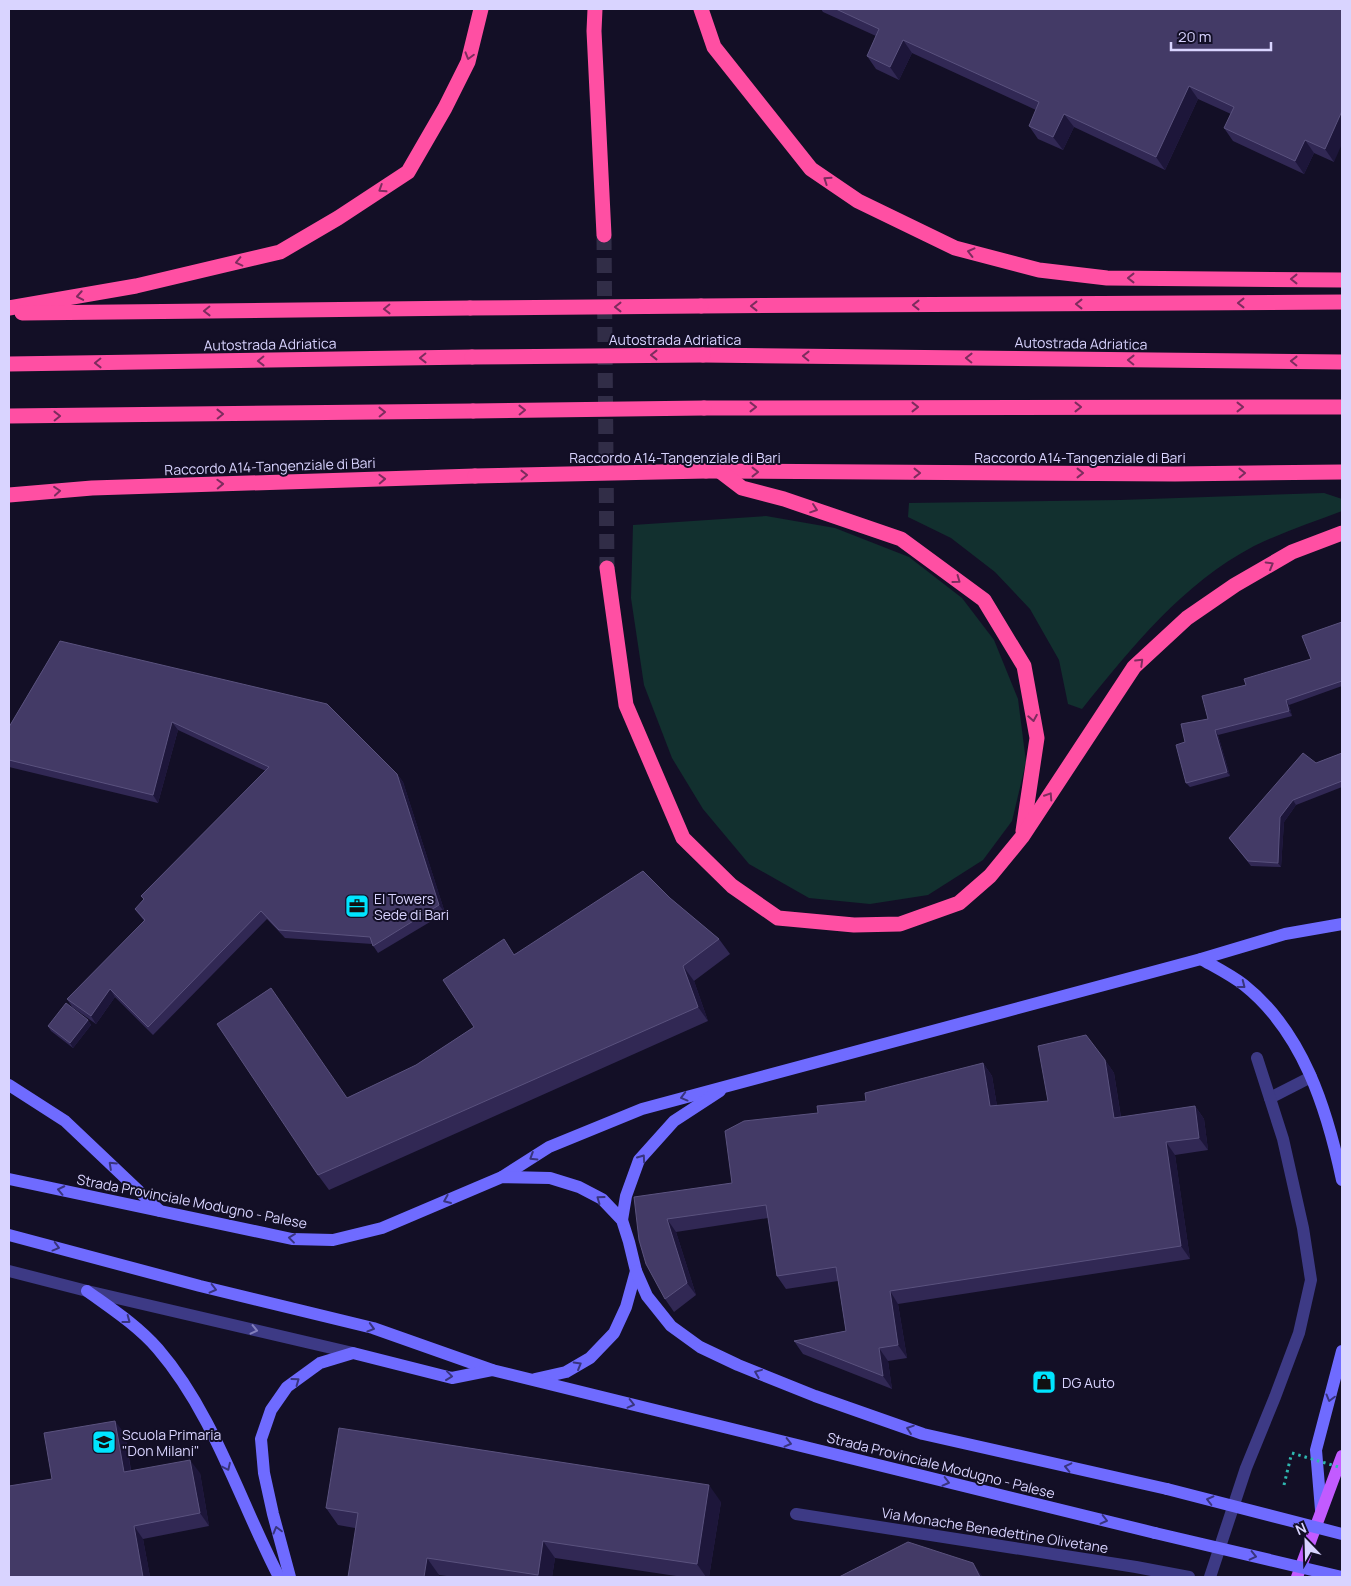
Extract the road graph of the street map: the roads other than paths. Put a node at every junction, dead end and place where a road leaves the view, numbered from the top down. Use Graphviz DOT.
graph roads {
  1 [pos="481,9"];
  2 [pos="595,9"];
  3 [pos="700,9"];
  4 [pos="604,235"];
  5 [pos="1342,280"];
  6 [pos="1342,302"];
  7 [pos="9,308"];
  8 [pos="9,313"];
  9 [pos="1342,362"];
  10 [pos="9,364"];
  11 [pos="1342,407"];
  12 [pos="9,416"];
  13 [pos="713,472"];
  14 [pos="1342,472"];
  15 [pos="9,495"];
  16 [pos="1342,533"];
  17 [pos="607,568"];
  18 [pos="1022,837"];
  19 [pos="1342,924"];
  20 [pos="1201,959"];
  21 [pos="1257,1058"];
  22 [pos="1311,1077"];
  23 [pos="730,1084"];
  24 [pos="11,1088"];
  25 [pos="1270,1098"];
  26 [pos="502,1177"];
  27 [pos="9,1179"];
  28 [pos="1342,1180"];
  29 [pos="160,1211"];
  30 [pos="622,1220"];
  31 [pos="9,1235"];
  32 [pos="9,1271"];
  33 [pos="636,1271"];
  34 [pos="87,1292"];
  35 [pos="1342,1351"];
  36 [pos="353,1354"];
  37 [pos="492,1370"];
  38 [pos="532,1380"];
  39 [pos="1342,1456"];
  40 [pos="1321,1510"];
  41 [pos="796,1514"];
  42 [pos="1342,1534"];
  43 [pos="279,1577"];
  44 [pos="290,1577"];
  45 [pos="1189,1577"];
  46 [pos="1210,1577"];
  47 [pos="1297,1577"];
  48 [pos="1342,1577"];
  1 -- 7 [label="highway, one-way"];
  2 -- 4 [label="highway"];
  5 -- 3 [label="highway, one-way"];
  6 -- 8 [label="highway, one-way, bridge"];
  9 -- 10 [label="highway, Autostrada Adriatica, one-way, bridge"];
  12 -- 11 [label="highway, one-way, bridge"];
  13 -- 14 [label="highway, Raccordo A14-Tangenziale di Bari, one-way"];
  15 -- 13 [label="highway, Raccordo A14-Tangenziale di Bari, one-way, bridge"];
  13 -- 18 [label="highway, one-way"];
  18 -- 16 [label="highway, one-way"];
  17 -- 18 [label="highway"];
  19 -- 20 [label="main road"];
  20 -- 22 [label="main road, one-way"];
  20 -- 23 [label="main road"];
  21 -- 25 [label="street"];
  22 -- 25 [label="street"];
  22 -- 28 [label="main road"];
  23 -- 26 [label="main road, one-way"];
  30 -- 23 [label="main road, one-way"];
  29 -- 24 [label="main road, one-way"];
  25 -- 46 [label="street"];
  26 -- 29 [label="main road, Strada Provinciale Modugno - Palese, one-way"];
  30 -- 26 [label="main road, Strada Provinciale Modugno - Palese, one-way"];
  29 -- 27 [label="main road, Strada Provinciale Modugno - Palese, one-way"];
  30 -- 33 [label="main road, Strada Provinciale Modugno - Palese"];
  31 -- 37 [label="main road, Strada Provinciale Modugno - Palese, one-way"];
  32 -- 34 [label="street"];
  38 -- 33 [label="main road, Strada Provinciale Modugno - Palese, one-way"];
  42 -- 33 [label="main road, Strada Provinciale Modugno - Palese, one-way, bridge"];
  34 -- 36 [label="street, one-way"];
  34 -- 43 [label="main road, one-way"];
  35 -- 40 [label="main road, one-way"];
  36 -- 37 [label="main road, one-way"];
  44 -- 36 [label="main road, one-way"];
  37 -- 38 [label="main road, Strada Provinciale Modugno - Palese"];
  38 -- 48 [label="main road, Strada Provinciale Modugno - Palese, one-way, bridge"];
  39 -- 40 [label="main road"];
  40 -- 47 [label="main road"];
  41 -- 45 [label="street, Via Monache Benedettine Olivetane"];
}
